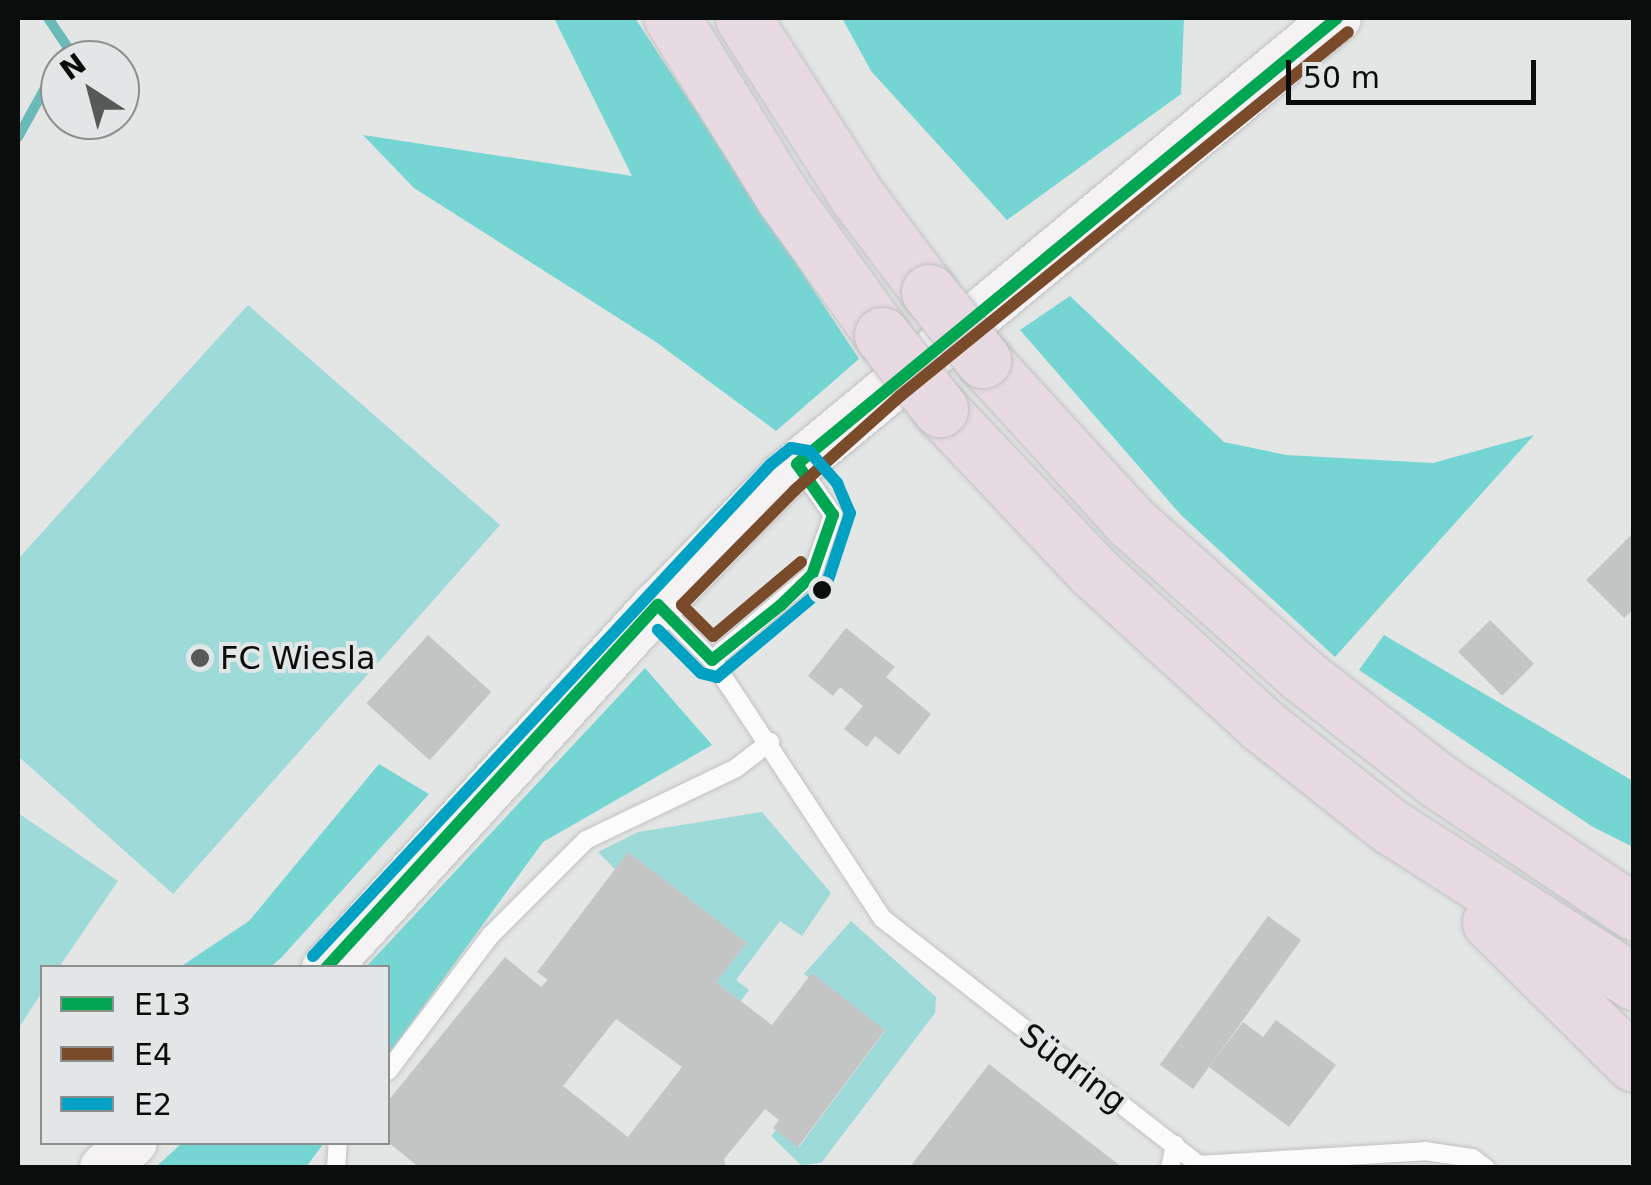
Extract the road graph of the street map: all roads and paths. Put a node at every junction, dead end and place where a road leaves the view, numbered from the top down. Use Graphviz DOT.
graph roads {
  1 [pos="672,18"];
  2 [pos="742,18"];
  3 [pos="1337,18"];
  4 [pos="797,464"];
  5 [pos="658,604"];
  6 [pos="712,660"];
  7 [pos="770,742"];
  8 [pos="1390,826"];
  9 [pos="1634,912"];
  10 [pos="329,965"];
  11 [pos="1634,982"];
  12 [pos="1634,1064"];
  13 [pos="390,1068"];
  14 [pos="1175,1144"];
  15 [pos="131,1145"];
  16 [pos="104,1168"];
  17 [pos="1170,1168"];
  18 [pos="1486,1168"];
  1 -- 8 [label="highway, bridge"];
  2 -- 9 [label="highway, bridge"];
  3 -- 4 [label="street"];
  4 -- 5 [label="street"];
  4 -- 6 [label="lane"];
  5 -- 6 [label="lane, Südring"];
  5 -- 10 [label="street"];
  6 -- 7 [label="lane, Südring"];
  7 -- 13 [label="lane"];
  7 -- 14 [label="lane, Südring"];
  8 -- 11 [label="highway"];
  8 -- 12 [label="highway"];
  14 -- 17 [label="lane"];
  14 -- 18 [label="lane, Südring"];
  15 -- 16 [label="street"];
}
